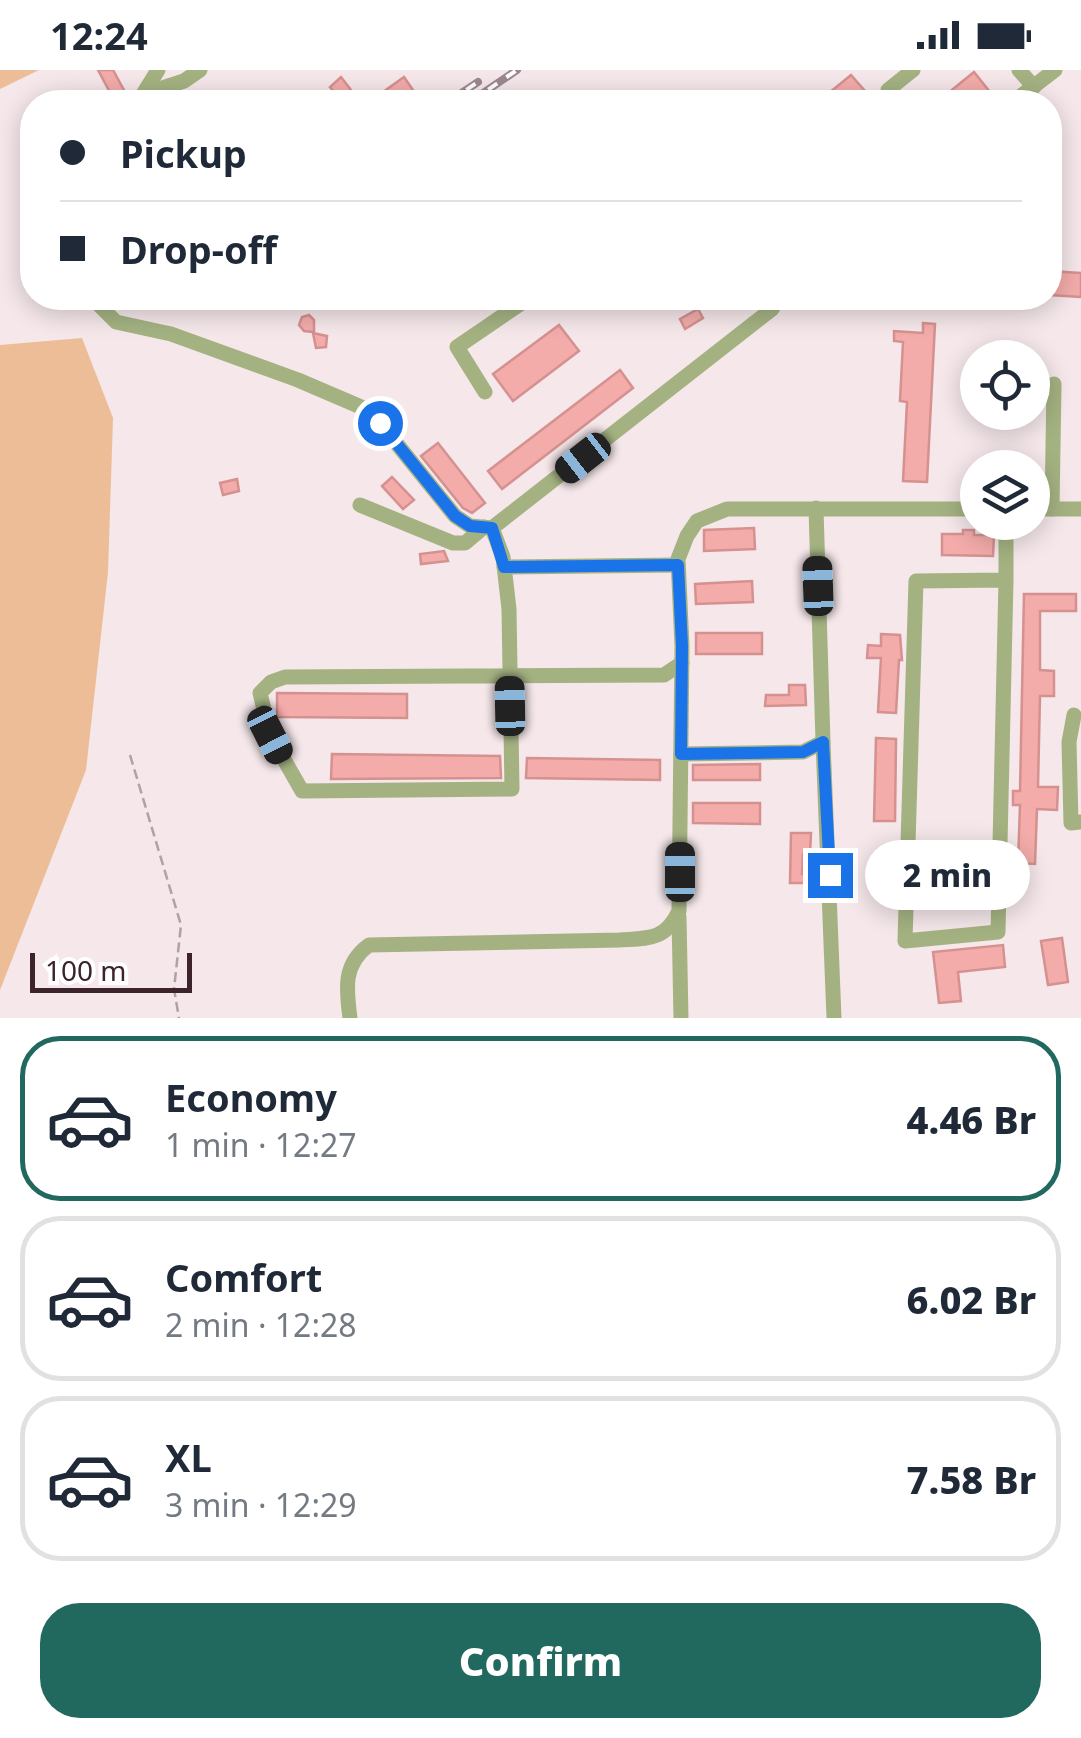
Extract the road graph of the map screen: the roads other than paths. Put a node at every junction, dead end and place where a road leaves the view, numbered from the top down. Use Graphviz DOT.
graph roads {
  1 [pos="200,70"];
  2 [pos="913,70"];
  3 [pos="1020,70"];
  4 [pos="1055,70"];
  5 [pos="1034,86"];
  6 [pos="161,90"];
  7 [pos="888,90"];
  8 [pos="1029,90"];
  9 [pos="104,310"];
  10 [pos="511,310"];
  11 [pos="772,310"];
  12 [pos="1054,384"];
  13 [pos="485,392"];
  14 [pos="360,505"];
  15 [pos="816,508"];
  16 [pos="960,508"];
  17 [pos="1052,509"];
  18 [pos="1081,509"];
  19 [pos="488,528"];
  20 [pos="1006,540"];
  21 [pos="678,565"];
  22 [pos="504,567"];
  23 [pos="1006,580"];
  24 [pos="682,663"];
  25 [pos="510,678"];
  26 [pos="1074,714"];
  27 [pos="823,742"];
  28 [pos="681,754"];
  29 [pos="1081,822"];
  30 [pos="679,911"];
  31 [pos="350,1018"];
  32 [pos="681,1018"];
  33 [pos="834,1018"];
  1 -- 6 [label="street"];
  2 -- 7 [label="street"];
  3 -- 5 [label="street"];
  4 -- 5 [label="street"];
  5 -- 8 [label="street"];
  9 -- 19 [label="street"];
  10 -- 13 [label="street"];
  11 -- 19 [label="street"];
  12 -- 17 [label="street"];
  14 -- 19 [label="street"];
  15 -- 16 [label="street"];
  15 -- 21 [label="street"];
  15 -- 27 [label="street"];
  17 -- 18 [label="street"];
  19 -- 22 [label="street"];
  20 -- 23 [label="street"];
  21 -- 22 [label="street"];
  21 -- 24 [label="street"];
  22 -- 25 [label="street"];
  23 -- 23 [label="street"];
  24 -- 25 [label="street"];
  24 -- 28 [label="street"];
  25 -- 25 [label="street"];
  26 -- 29 [label="street"];
  27 -- 28 [label="street"];
  27 -- 33 [label="street"];
  28 -- 30 [label="street"];
  30 -- 31 [label="street"];
  30 -- 32 [label="street"];
}
